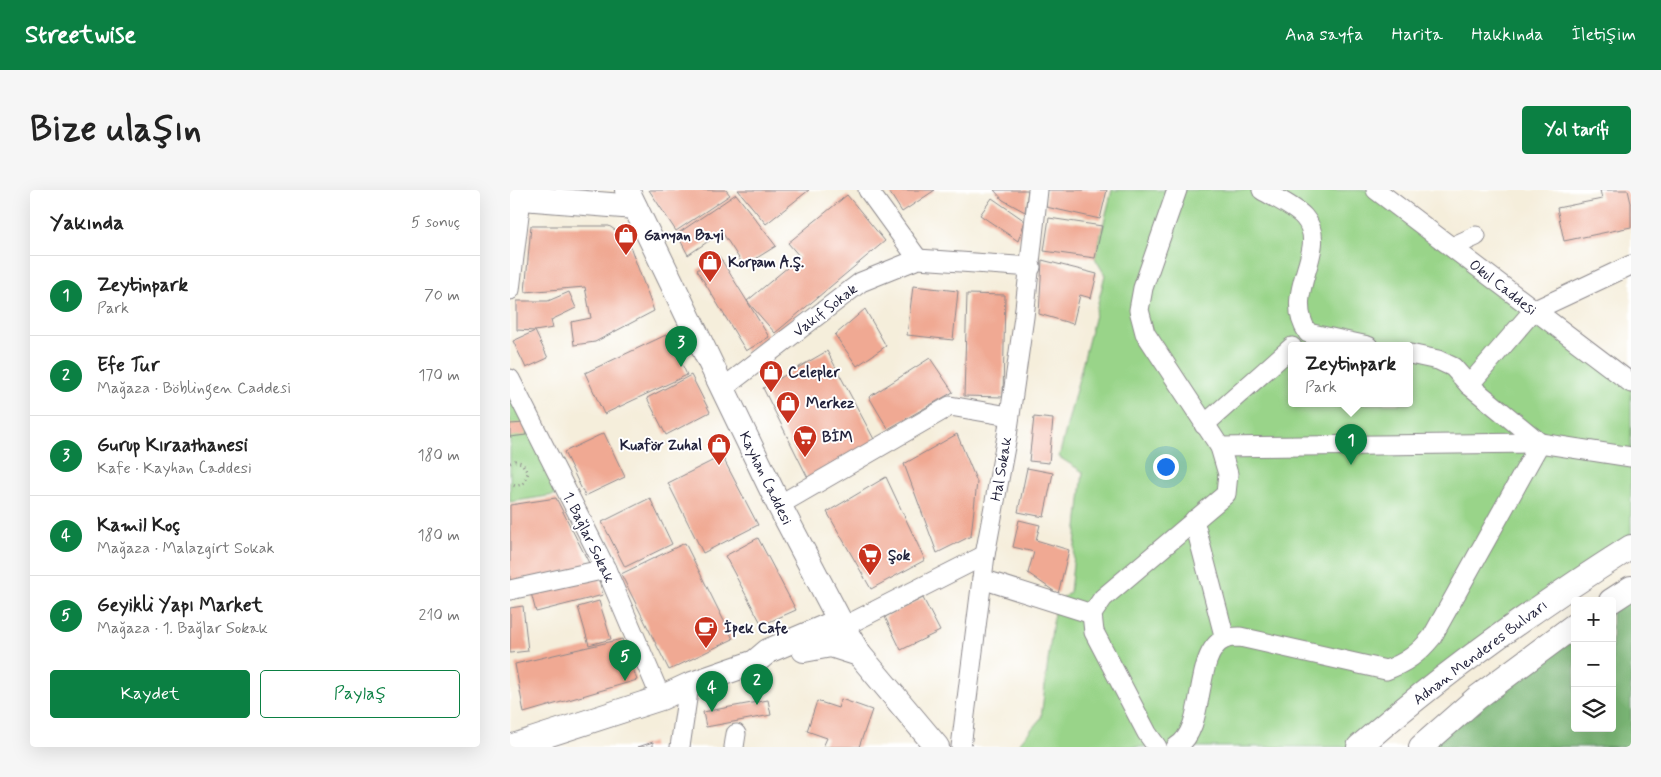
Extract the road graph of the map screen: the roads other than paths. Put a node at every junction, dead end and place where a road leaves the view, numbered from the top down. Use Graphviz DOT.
graph roads {
  1 [pos="868,190"];
  2 [pos="1038,190"];
  3 [pos="1176,190"];
  4 [pos="1262,190"];
  5 [pos="1376,190"];
  6 [pos="518,195"];
  7 [pos="631,198"];
  8 [pos="1476,236"];
  9 [pos="1452,247"];
  10 [pos="918,259"];
  11 [pos="1631,265"];
  12 [pos="1031,267"];
  13 [pos="510,290"];
  14 [pos="1533,311"];
  15 [pos="1308,333"];
  16 [pos="1298,342"];
  17 [pos="1350,342"];
  18 [pos="1288,351"];
  19 [pos="1413,355"];
  20 [pos="510,379"];
  21 [pos="1631,383"];
  22 [pos="1469,386"];
  23 [pos="722,390"];
  24 [pos="1009,416"];
  25 [pos="1204,425"];
  26 [pos="1540,443"];
  27 [pos="1220,447"];
  28 [pos="1631,457"];
  29 [pos="779,505"];
  30 [pos="1194,520"];
  31 [pos="1631,548"];
  32 [pos="985,555"];
  33 [pos="606,569"];
  34 [pos="982,579"];
  35 [pos="1631,588"];
  36 [pos="510,590"];
  37 [pos="1616,598"];
  38 [pos="1092,614"];
  39 [pos="842,627"];
  40 [pos="1571,628"];
  41 [pos="1225,639"];
  42 [pos="804,650"];
  43 [pos="859,654"];
  44 [pos="755,662"];
  45 [pos="689,685"];
  46 [pos="661,698"];
  47 [pos="510,747"];
  48 [pos="680,747"];
  49 [pos="937,747"];
  50 [pos="961,747"];
  51 [pos="1157,747"];
  52 [pos="1176,747"];
  53 [pos="1359,747"];
  54 [pos="1421,747"];
  1 -- 10 [label="street"];
  2 -- 12 [label="street, Hal Sokak"];
  3 -- 25 [label="street"];
  4 -- 15 [label="street"];
  5 -- 9 [label="street, Okul Caddesi"];
  6 -- 7 [label="main road"];
  6 -- 13 [label="street"];
  7 -- 23 [label="main road, Kayhan Caddesi"];
  8 -- 9 [label="street"];
  9 -- 14 [label="street, Okul Caddesi"];
  10 -- 12 [label="street, Vakıf Sokak"];
  10 -- 23 [label="street, Vakıf Sokak"];
  11 -- 14 [label="street"];
  12 -- 24 [label="street, Hal Sokak"];
  14 -- 21 [label="street, Okul Caddesi"];
  14 -- 22 [label="street"];
  15 -- 16 [label="street"];
  15 -- 17 [label="street"];
  18 -- 25 [label="street"];
  19 -- 22 [label="street"];
  20 -- 33 [label="street, 1. Bağlar Sokak"];
  22 -- 26 [label="street"];
  23 -- 29 [label="main road, Kayhan Caddesi"];
  24 -- 29 [label="street"];
  24 -- 32 [label="street, Hal Sokak"];
  25 -- 27 [label="street"];
  26 -- 27 [label="street"];
  26 -- 28 [label="street"];
  26 -- 41 [label="street"];
  27 -- 30 [label="street"];
  29 -- 39 [label="main road, Kayhan Caddesi"];
  30 -- 38 [label="street"];
  30 -- 41 [label="street"];
  31 -- 53 [label="main road, Adnan Menderes Bulvarı"];
  32 -- 34 [label="street, Hal Sokak"];
  32 -- 39 [label="street"];
  33 -- 36 [label="street"];
  33 -- 46 [label="street, 1. Bağlar Sokak"];
  34 -- 38 [label="street"];
  34 -- 50 [label="street, Hal Sokak"];
  35 -- 37 [label="main road"];
  38 -- 51 [label="street"];
  39 -- 42 [label="main road"];
  39 -- 43 [label="main road, Kayhan Caddesi"];
  39 -- 44 [label="main road"];
  40 -- 54 [label="main road"];
  41 -- 52 [label="street"];
  42 -- 43 [label="main road"];
  42 -- 44 [label="main road"];
  43 -- 49 [label="main road, Kayhan Caddesi"];
  44 -- 45 [label="main road"];
  45 -- 46 [label="main road"];
  45 -- 48 [label="street"];
  46 -- 47 [label="main road"];
}
